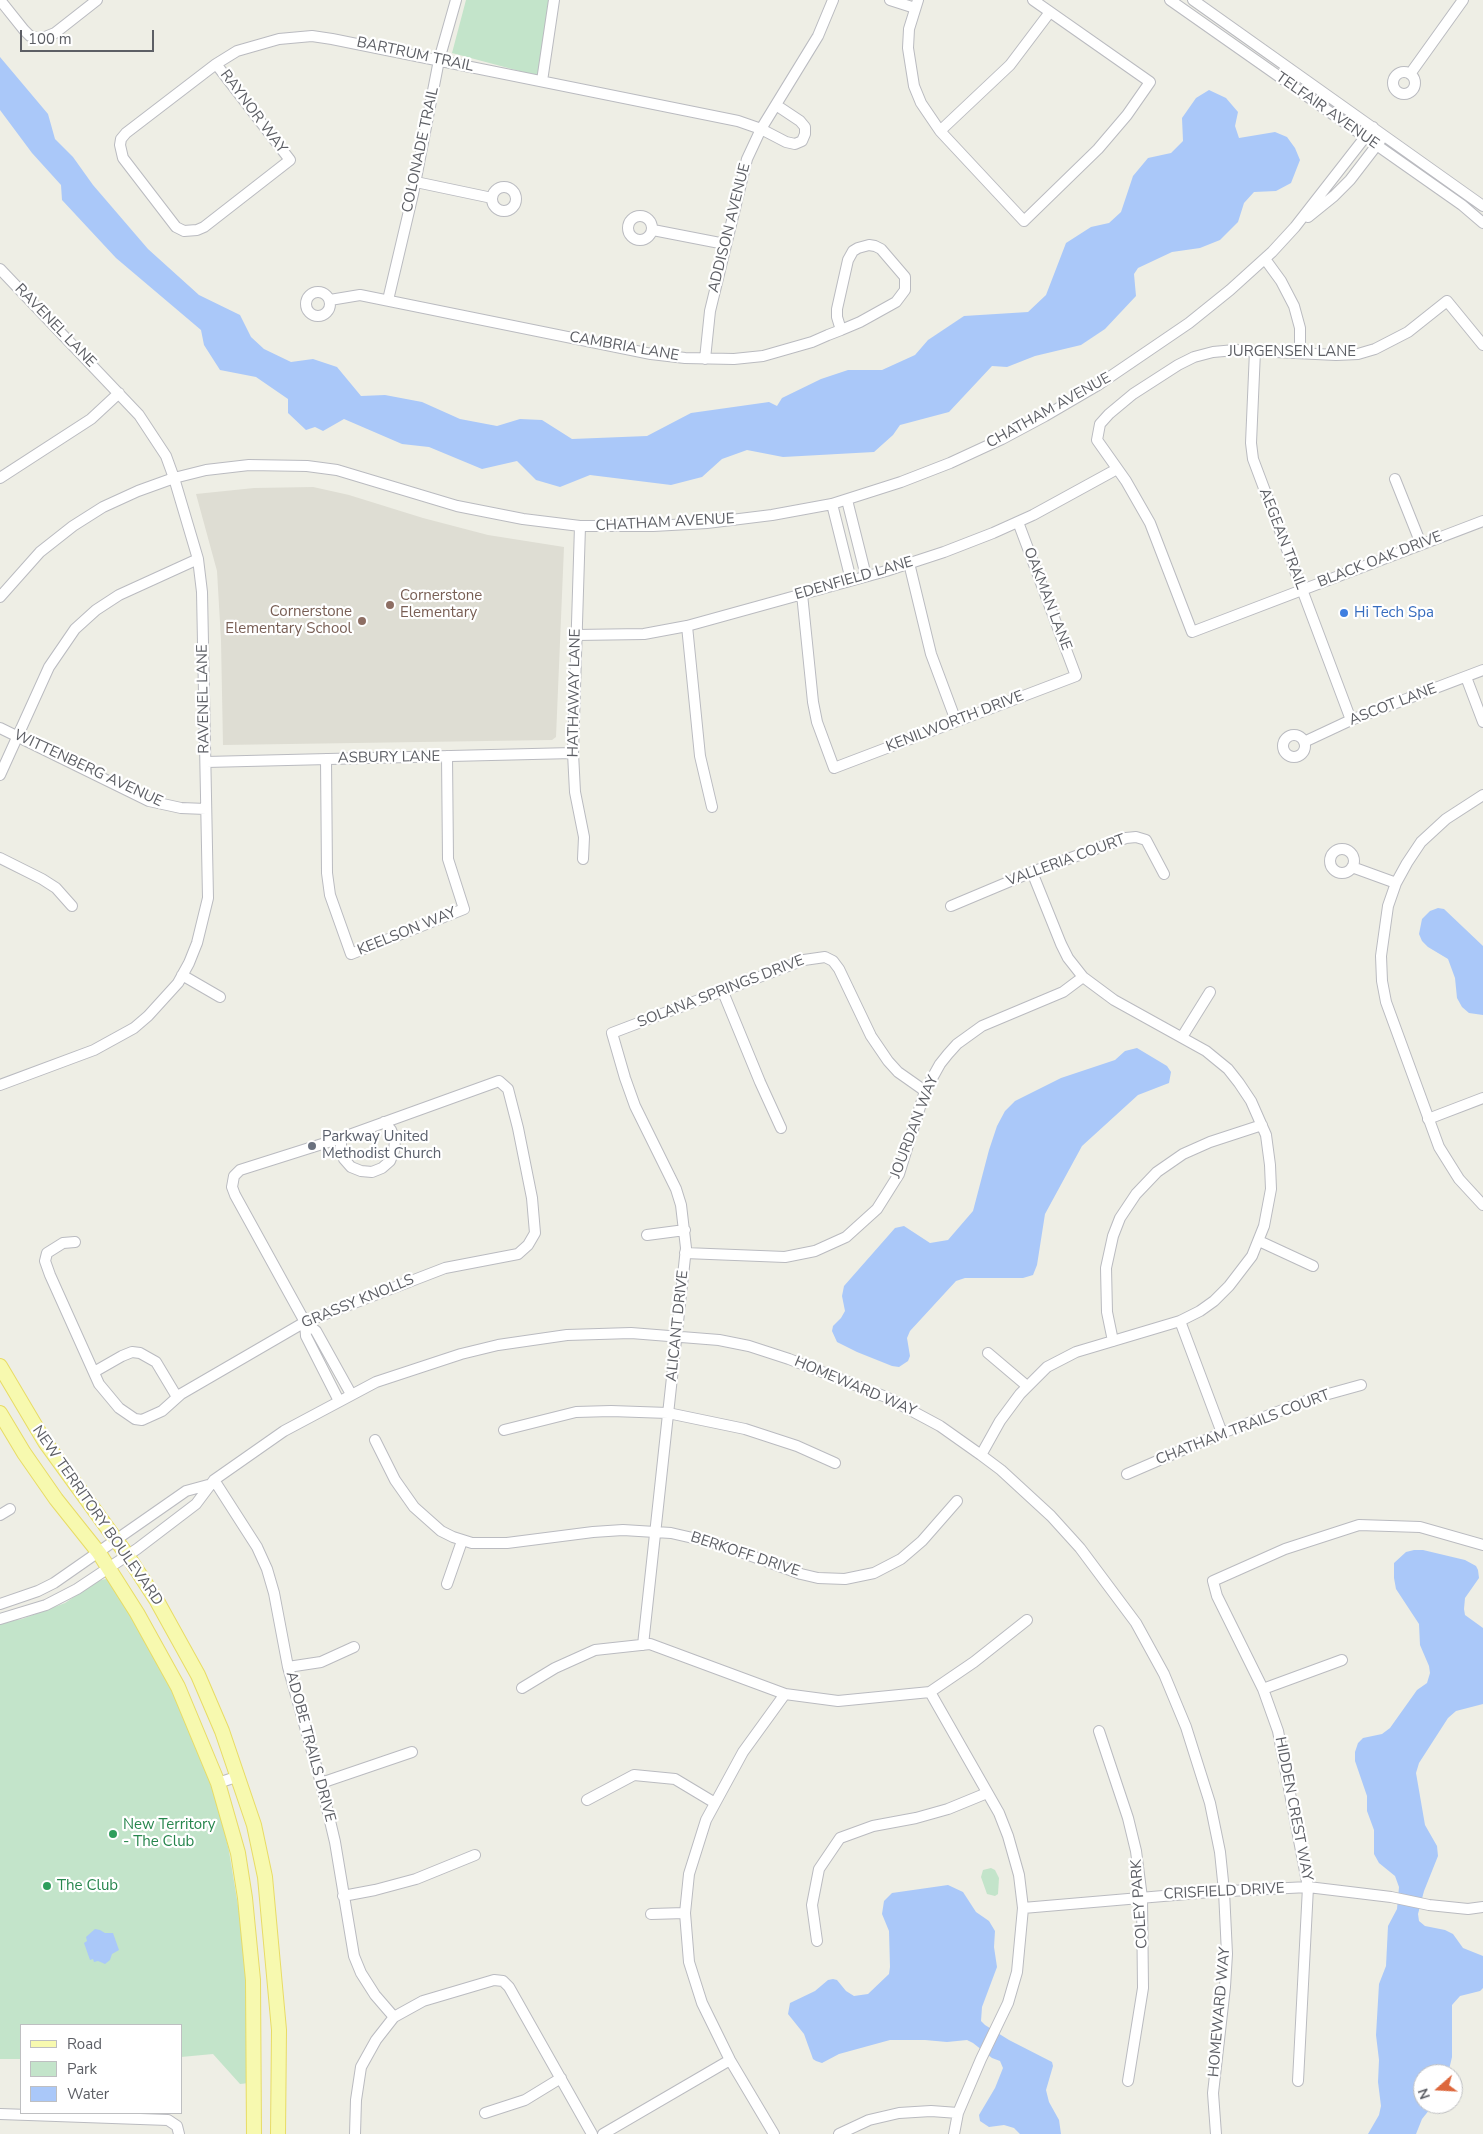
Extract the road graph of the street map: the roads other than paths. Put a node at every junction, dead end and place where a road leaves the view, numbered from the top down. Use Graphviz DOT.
graph roads {
  1 [pos="0,0"];
  2 [pos="97,0"];
  3 [pos="456,0"];
  4 [pos="554,0"];
  5 [pos="833,0"];
  6 [pos="890,0"];
  7 [pos="1033,0"];
  8 [pos="1170,0"];
  9 [pos="1194,0"];
  10 [pos="1463,0"];
  11 [pos="916,4"];
  12 [pos="1050,12"];
  13 [pos="439,60"];
  14 [pos="216,64"];
  15 [pos="1410,74"];
  16 [pos="542,81"];
  17 [pos="776,105"];
  18 [pos="1373,127"];
  19 [pos="761,129"];
  20 [pos="940,131"];
  21 [pos="1384,134"];
  22 [pos="1366,138"];
  23 [pos="1376,145"];
  24 [pos="416,182"];
  25 [pos="492,198"];
  26 [pos="1483,206"];
  27 [pos="1483,223"];
  28 [pos="1295,227"];
  29 [pos="652,230"];
  30 [pos="190,232"];
  31 [pos="725,244"];
  32 [pos="1265,259"];
  33 [pos="0,269"];
  34 [pos="330,300"];
  35 [pos="388,300"];
  36 [pos="841,330"];
  37 [pos="1483,345"];
  38 [pos="1255,351"];
  39 [pos="1300,353"];
  40 [pos="704,359"];
  41 [pos="119,393"];
  42 [pos="1117,469"];
  43 [pos="0,478"];
  44 [pos="174,478"];
  45 [pos="1395,479"];
  46 [pos="847,500"];
  47 [pos="832,504"];
  48 [pos="1483,521"];
  49 [pos="1018,522"];
  50 [pos="580,526"];
  51 [pos="1421,544"];
  52 [pos="198,559"];
  53 [pos="910,563"];
  54 [pos="866,576"];
  55 [pos="852,580"];
  56 [pos="1301,590"];
  57 [pos="802,594"];
  58 [pos="0,597"];
  59 [pos="687,626"];
  60 [pos="576,635"];
  61 [pos="1483,670"];
  62 [pos="1076,676"];
  63 [pos="1466,676"];
  64 [pos="1352,720"];
  65 [pos="956,722"];
  66 [pos="1483,722"];
  67 [pos="0,728"];
  68 [pos="17,736"];
  69 [pos="1304,742"];
  70 [pos="572,753"];
  71 [pos="446,756"];
  72 [pos="326,759"];
  73 [pos="206,762"];
  74 [pos="0,775"];
  75 [pos="1483,795"];
  76 [pos="712,807"];
  77 [pos="206,809"];
  78 [pos="0,858"];
  79 [pos="583,859"];
  80 [pos="1352,867"];
  81 [pos="1032,872"];
  82 [pos="1164,874"];
  83 [pos="1396,883"];
  84 [pos="72,906"];
  85 [pos="951,906"];
  86 [pos="182,975"];
  87 [pos="1083,977"];
  88 [pos="723,992"];
  89 [pos="1210,992"];
  90 [pos="220,997"];
  91 [pos="626,1028"];
  92 [pos="1182,1037"];
  93 [pos="0,1085"];
  94 [pos="925,1091"];
  95 [pos="1483,1098"];
  96 [pos="1428,1119"];
  97 [pos="384,1122"];
  98 [pos="1262,1125"];
  99 [pos="781,1128"];
  100 [pos="341,1138"];
  101 [pos="1483,1205"];
  102 [pos="684,1230"];
  103 [pos="647,1235"];
  104 [pos="1259,1241"];
  105 [pos="75,1242"];
  106 [pos="685,1253"];
  107 [pos="1313,1266"];
  108 [pos="1180,1321"];
  109 [pos="305,1322"];
  110 [pos="677,1336"];
  111 [pos="1113,1341"];
  112 [pos="988,1353"];
  113 [pos="0,1366"];
  114 [pos="94,1372"];
  115 [pos="1361,1385"];
  116 [pos="1026,1386"];
  117 [pos="351,1394"];
  118 [pos="177,1397"];
  119 [pos="339,1401"];
  120 [pos="25,1411"];
  121 [pos="668,1413"];
  122 [pos="3,1418"];
  123 [pos="504,1430"];
  124 [pos="1222,1433"];
  125 [pos="375,1440"];
  126 [pos="981,1455"];
  127 [pos="836,1463"];
  128 [pos="1127,1474"];
  129 [pos="211,1483"];
  130 [pos="957,1501"];
  131 [pos="10,1509"];
  132 [pos="0,1515"];
  133 [pos="656,1532"];
  134 [pos="116,1540"];
  135 [pos="462,1541"];
  136 [pos="1483,1545"];
  137 [pos="99,1553"];
  138 [pos="127,1555"];
  139 [pos="109,1567"];
  140 [pos="447,1584"];
  141 [pos="0,1604"];
  142 [pos="0,1619"];
  143 [pos="1027,1620"];
  144 [pos="644,1645"];
  145 [pos="354,1646"];
  146 [pos="1342,1660"];
  147 [pos="288,1667"];
  148 [pos="522,1688"];
  149 [pos="1263,1690"];
  150 [pos="930,1692"];
  151 [pos="785,1694"];
  152 [pos="1099,1731"];
  153 [pos="412,1752"];
  154 [pos="239,1776"];
  155 [pos="321,1783"];
  156 [pos="218,1784"];
  157 [pos="987,1793"];
  158 [pos="587,1800"];
  159 [pos="715,1803"];
  160 [pos="475,1855"];
  161 [pos="1308,1887"];
  162 [pos="1224,1891"];
  163 [pos="343,1896"];
  164 [pos="1142,1898"];
  165 [pos="1483,1907"];
  166 [pos="1023,1908"];
  167 [pos="685,1913"];
  168 [pos="651,1914"];
  169 [pos="817,1941"];
  170 [pos="394,2017"];
  171 [pos="730,2060"];
  172 [pos="561,2078"];
  173 [pos="1128,2081"];
  174 [pos="1298,2081"];
  175 [pos="485,2113"];
  176 [pos="958,2113"];
  177 [pos="0,2114"];
  178 [pos="178,2130"];
  179 [pos="254,2134"];
  180 [pos="278,2134"];
  181 [pos="355,2134"];
  182 [pos="592,2134"];
  183 [pos="603,2134"];
  184 [pos="774,2134"];
  185 [pos="839,2134"];
  186 [pos="954,2134"];
  187 [pos="1216,2134"];
  1 -- 2 [label="street"];
  3 -- 13 [label="street, COLONADE TRAIL"];
  4 -- 16 [label="street"];
  5 -- 17 [label="street, ADDISON AVENUE"];
  6 -- 11 [label="street"];
  7 -- 12 [label="street"];
  8 -- 22 [label="street, TELFAIR AVENUE"];
  9 -- 18 [label="street, TELFAIR AVENUE"];
  10 -- 15 [label="street"];
  11 -- 20 [label="street"];
  12 -- 20 [label="street"];
  12 -- 20 [label="street"];
  13 -- 14 [label="street, BARTRUM TRAIL"];
  13 -- 16 [label="street, BARTRUM TRAIL"];
  13 -- 24 [label="street, COLONADE TRAIL"];
  14 -- 30 [label="street, BARTRUM TRAIL"];
  14 -- 30 [label="street, RAYNOR WAY"];
  16 -- 19 [label="street, BARTRUM TRAIL"];
  17 -- 19 [label="street, ADDISON AVENUE"];
  17 -- 19 [label="street, BARTRUM TRAIL"];
  18 -- 21 [label="street, TELFAIR AVENUE"];
  18 -- 22 [label="street, CHATHAM AVENUE"];
  19 -- 31 [label="street, ADDISON AVENUE"];
  21 -- 23 [label="street, CHATHAM AVENUE"];
  21 -- 26 [label="street, TELFAIR AVENUE"];
  22 -- 23 [label="street, TELFAIR AVENUE"];
  22 -- 28 [label="street, CHATHAM AVENUE"];
  23 -- 27 [label="street, TELFAIR AVENUE"];
  23 -- 28 [label="street, CHATHAM AVENUE"];
  24 -- 25 [label="street"];
  24 -- 35 [label="street, COLONADE TRAIL"];
  28 -- 32 [label="street, CHATHAM AVENUE"];
  29 -- 31 [label="street"];
  31 -- 40 [label="street, ADDISON AVENUE"];
  32 -- 39 [label="street"];
  32 -- 46 [label="street, CHATHAM AVENUE"];
  33 -- 41 [label="street, RAVENEL LANE"];
  34 -- 35 [label="street, CAMBRIA LANE"];
  35 -- 40 [label="street, CAMBRIA LANE"];
  36 -- 36 [label="street, CAMBRIA LANE"];
  36 -- 40 [label="street, CAMBRIA LANE"];
  37 -- 39 [label="street, JURGENSEN LANE"];
  38 -- 39 [label="street, JURGENSEN LANE"];
  38 -- 42 [label="street, JURGENSEN LANE"];
  38 -- 56 [label="street, AEGEAN TRAIL"];
  41 -- 43 [label="street"];
  41 -- 44 [label="street, RAVENEL LANE"];
  42 -- 49 [label="street, EDENFIELD LANE"];
  42 -- 56 [label="street, BLACK OAK DRIVE"];
  44 -- 50 [label="street, CHATHAM AVENUE"];
  44 -- 52 [label="street, RAVENEL LANE"];
  44 -- 58 [label="street, CHATHAM AVENUE"];
  45 -- 51 [label="street"];
  46 -- 47 [label="street, CHATHAM AVENUE"];
  46 -- 54 [label="street"];
  47 -- 50 [label="street, CHATHAM AVENUE"];
  47 -- 55 [label="street"];
  48 -- 51 [label="street, BLACK OAK DRIVE"];
  49 -- 53 [label="street, EDENFIELD LANE"];
  49 -- 62 [label="street, OAKMAN LANE"];
  50 -- 60 [label="street, HATHAWAY LANE"];
  51 -- 56 [label="street, BLACK OAK DRIVE"];
  52 -- 68 [label="street"];
  52 -- 73 [label="street, RAVENEL LANE"];
  53 -- 54 [label="street, EDENFIELD LANE"];
  53 -- 65 [label="street"];
  54 -- 55 [label="street, EDENFIELD LANE"];
  55 -- 57 [label="street, EDENFIELD LANE"];
  56 -- 64 [label="street, AEGEAN TRAIL"];
  57 -- 59 [label="street, EDENFIELD LANE"];
  57 -- 65 [label="street, KENILWORTH DRIVE"];
  59 -- 60 [label="street, EDENFIELD LANE"];
  59 -- 76 [label="street"];
  60 -- 70 [label="street, HATHAWAY LANE"];
  61 -- 63 [label="street, ASCOT LANE"];
  62 -- 65 [label="street, KENILWORTH DRIVE"];
  63 -- 64 [label="street, ASCOT LANE"];
  63 -- 66 [label="street"];
  64 -- 69 [label="street, ASCOT LANE"];
  67 -- 68 [label="street, WITTENBERG AVENUE"];
  68 -- 74 [label="street"];
  68 -- 77 [label="street, WITTENBERG AVENUE"];
  70 -- 71 [label="street, ASBURY LANE"];
  70 -- 79 [label="street, HATHAWAY LANE"];
  71 -- 72 [label="street, ASBURY LANE"];
  71 -- 72 [label="street, KEELSON WAY"];
  72 -- 73 [label="street, ASBURY LANE"];
  73 -- 77 [label="street, RAVENEL LANE"];
  75 -- 83 [label="street"];
  77 -- 86 [label="street, RAVENEL LANE"];
  78 -- 84 [label="street"];
  80 -- 83 [label="street"];
  81 -- 82 [label="street, VALLERIA COURT"];
  81 -- 85 [label="street, VALLERIA COURT"];
  81 -- 87 [label="street"];
  83 -- 96 [label="street"];
  86 -- 90 [label="street"];
  86 -- 93 [label="street, RAVENEL LANE"];
  87 -- 92 [label="street"];
  87 -- 94 [label="street, JOURDAN WAY"];
  88 -- 91 [label="street, SOLANA SPRINGS DRIVE"];
  88 -- 94 [label="street, SOLANA SPRINGS DRIVE"];
  88 -- 99 [label="street"];
  89 -- 92 [label="street"];
  91 -- 102 [label="street, ALICANT DRIVE"];
  92 -- 98 [label="street"];
  94 -- 106 [label="street, JOURDAN WAY"];
  95 -- 96 [label="street"];
  96 -- 101 [label="street"];
  97 -- 100 [label="street"];
  97 -- 100 [label="street"];
  97 -- 109 [label="street, GRASSY KNOLLS"];
  98 -- 104 [label="street"];
  98 -- 111 [label="street"];
  100 -- 109 [label="street"];
  102 -- 103 [label="street"];
  102 -- 106 [label="street, ALICANT DRIVE"];
  104 -- 107 [label="street"];
  104 -- 108 [label="street"];
  105 -- 114 [label="street"];
  106 -- 110 [label="street, ALICANT DRIVE"];
  108 -- 111 [label="street"];
  108 -- 124 [label="street"];
  109 -- 117 [label="street"];
  109 -- 118 [label="street, GRASSY KNOLLS"];
  109 -- 119 [label="street"];
  110 -- 117 [label="street, HOMEWARD WAY"];
  110 -- 121 [label="street, ALICANT DRIVE"];
  110 -- 126 [label="street, HOMEWARD WAY"];
  111 -- 116 [label="street"];
  112 -- 116 [label="street"];
  113 -- 120 [label="main road, NEW TERRITORY BOULEVARD"];
  114 -- 118 [label="street"];
  114 -- 118 [label="street, GRASSY KNOLLS"];
  115 -- 124 [label="street, CHATHAM TRAILS COURT"];
  116 -- 126 [label="street"];
  117 -- 119 [label="street, HOMEWARD WAY"];
  119 -- 129 [label="street, HOMEWARD WAY"];
  120 -- 122 [label="main road"];
  120 -- 134 [label="main road, NEW TERRITORY BOULEVARD"];
  121 -- 123 [label="street"];
  121 -- 127 [label="street"];
  121 -- 133 [label="street, ALICANT DRIVE"];
  122 -- 137 [label="main road, NEW TERRITORY BOULEVARD"];
  124 -- 128 [label="street, CHATHAM TRAILS COURT"];
  125 -- 135 [label="street, BERKOFF DRIVE"];
  126 -- 162 [label="street, HOMEWARD WAY"];
  129 -- 134 [label="street, HOMEWARD WAY"];
  129 -- 138 [label="street, HOMEWARD WAY"];
  129 -- 147 [label="street, ADOBE TRAILS DRIVE"];
  130 -- 133 [label="street, BERKOFF DRIVE"];
  131 -- 132 [label="street"];
  133 -- 135 [label="street, BERKOFF DRIVE"];
  133 -- 144 [label="street, ALICANT DRIVE"];
  134 -- 137 [label="street, HOMEWARD WAY"];
  134 -- 138 [label="main road, NEW TERRITORY BOULEVARD"];
  135 -- 140 [label="street"];
  136 -- 149 [label="street, HIDDEN CREST WAY"];
  137 -- 139 [label="main road, NEW TERRITORY BOULEVARD"];
  137 -- 141 [label="street, HOMEWARD WAY"];
  138 -- 139 [label="street, HOMEWARD WAY"];
  138 -- 154 [label="main road, NEW TERRITORY BOULEVARD"];
  139 -- 142 [label="street, HOMEWARD WAY"];
  139 -- 156 [label="main road, NEW TERRITORY BOULEVARD"];
  143 -- 150 [label="street"];
  144 -- 148 [label="street"];
  144 -- 151 [label="street"];
  145 -- 147 [label="street"];
  146 -- 149 [label="street"];
  147 -- 155 [label="street, ADOBE TRAILS DRIVE"];
  149 -- 161 [label="street, HIDDEN CREST WAY"];
  150 -- 151 [label="street"];
  150 -- 157 [label="street"];
  151 -- 159 [label="street"];
  152 -- 164 [label="street, COLEY PARK"];
  153 -- 155 [label="street"];
  154 -- 156 [label="street"];
  154 -- 180 [label="main road, NEW TERRITORY BOULEVARD"];
  155 -- 163 [label="street, ADOBE TRAILS DRIVE"];
  156 -- 179 [label="main road, NEW TERRITORY BOULEVARD"];
  157 -- 166 [label="street"];
  157 -- 169 [label="street"];
  158 -- 159 [label="street"];
  159 -- 167 [label="street"];
  160 -- 163 [label="street"];
  161 -- 162 [label="street, CRISFIELD DRIVE"];
  161 -- 165 [label="street, CRISFIELD DRIVE"];
  161 -- 174 [label="street, HIDDEN CREST WAY"];
  162 -- 164 [label="street, CRISFIELD DRIVE"];
  162 -- 187 [label="street, HOMEWARD WAY"];
  163 -- 170 [label="street, ADOBE TRAILS DRIVE"];
  164 -- 166 [label="street, CRISFIELD DRIVE"];
  164 -- 173 [label="street, COLEY PARK"];
  166 -- 176 [label="street"];
  167 -- 168 [label="street"];
  167 -- 171 [label="street"];
  170 -- 172 [label="street"];
  170 -- 181 [label="street"];
  171 -- 183 [label="street"];
  171 -- 184 [label="street"];
  172 -- 175 [label="street"];
  172 -- 182 [label="street"];
  176 -- 185 [label="street"];
  176 -- 186 [label="street"];
  177 -- 178 [label="street"];
}
